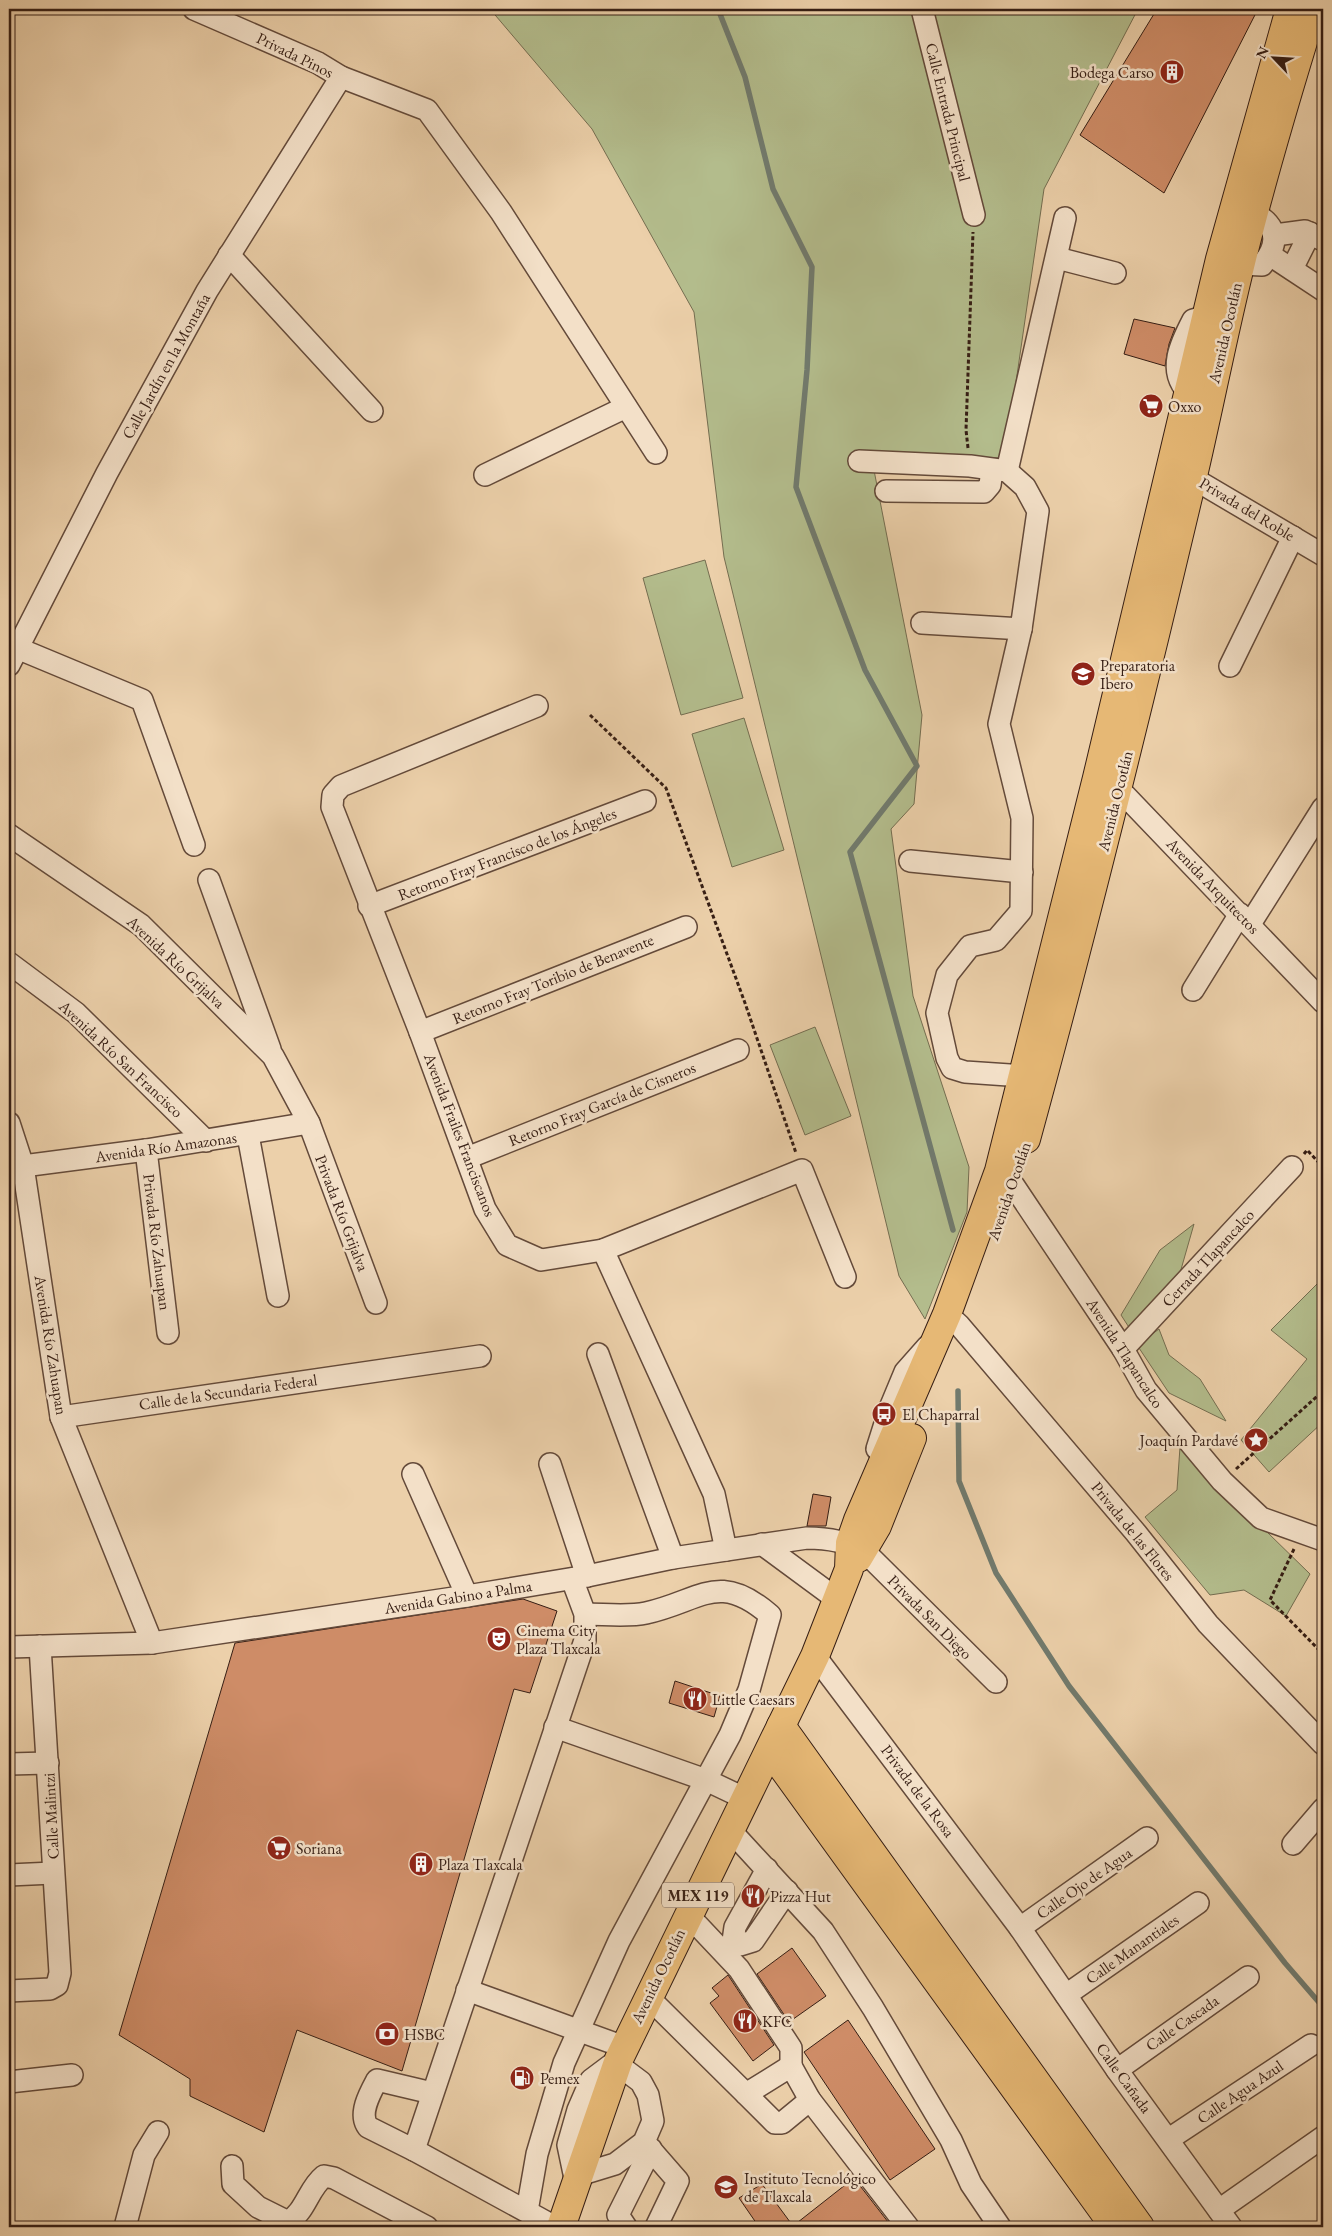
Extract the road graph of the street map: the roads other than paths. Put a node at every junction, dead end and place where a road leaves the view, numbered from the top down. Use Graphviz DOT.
graph roads {
  1 [pos="922,9"];
  2 [pos="1290,9"];
  3 [pos="1312,9"];
  4 [pos="201,10"];
  5 [pos="341,78"];
  6 [pos="1245,208"];
  7 [pos="974,214"];
  8 [pos="1065,218"];
  9 [pos="1275,234"];
  10 [pos="1317,236"];
  11 [pos="229,255"];
  12 [pos="1270,255"];
  13 [pos="1057,258"];
  14 [pos="1230,261"];
  15 [pos="1292,269"];
  16 [pos="1115,273"];
  17 [pos="1323,290"];
  18 [pos="626,406"];
  19 [pos="372,411"];
  20 [pos="656,453"];
  21 [pos="859,461"];
  22 [pos="1000,470"];
  23 [pos="1181,471"];
  24 [pos="485,475"];
  25 [pos="886,491"];
  26 [pos="1293,537"];
  27 [pos="1323,555"];
  28 [pos="922,623"];
  29 [pos="1021,629"];
  30 [pos="13,657"];
  31 [pos="1230,666"];
  32 [pos="536,706"];
  33 [pos="1108,783"];
  34 [pos="646,801"];
  35 [pos="1323,808"];
  36 [pos="9,835"];
  37 [pos="194,845"];
  38 [pos="910,861"];
  39 [pos="1022,872"];
  40 [pos="209,880"];
  41 [pos="369,906"];
  42 [pos="1245,919"];
  43 [pos="686,927"];
  44 [pos="9,963"];
  45 [pos="1193,990"];
  46 [pos="1323,1002"];
  47 [pos="420,1032"];
  48 [pos="738,1050"];
  49 [pos="273,1056"];
  50 [pos="1033,1076"];
  51 [pos="9,1123"];
  52 [pos="309,1123"];
  53 [pos="248,1135"];
  54 [pos="206,1141"];
  55 [pos="146,1150"];
  56 [pos="467,1158"];
  57 [pos="24,1166"];
  58 [pos="1292,1167"];
  59 [pos="1007,1178"];
  60 [pos="603,1250"];
  61 [pos="845,1277"];
  62 [pos="278,1296"];
  63 [pos="376,1303"];
  64 [pos="948,1324"];
  65 [pos="168,1333"];
  66 [pos="1123,1349"];
  67 [pos="598,1354"];
  68 [pos="480,1356"];
  69 [pos="61,1417"];
  70 [pos="550,1464"];
  71 [pos="413,1474"];
  72 [pos="1323,1540"];
  73 [pos="762,1544"];
  74 [pos="726,1550"];
  75 [pos="854,1554"];
  76 [pos="673,1558"];
  77 [pos="580,1578"];
  78 [pos="467,1596"];
  79 [pos="838,1600"];
  80 [pos="585,1614"];
  81 [pos="152,1643"];
  82 [pos="40,1646"];
  83 [pos="9,1647"];
  84 [pos="815,1656"];
  85 [pos="996,1682"];
  86 [pos="781,1726"];
  87 [pos="556,1727"];
  88 [pos="1323,1744"];
  89 [pos="770,1750"];
  90 [pos="48,1763"];
  91 [pos="9,1764"];
  92 [pos="706,1780"];
  93 [pos="746,1798"];
  94 [pos="1323,1809"];
  95 [pos="730,1830"];
  96 [pos="1147,1838"];
  97 [pos="1293,1844"];
  98 [pos="767,1869"];
  99 [pos="54,1873"];
  100 [pos="9,1876"];
  101 [pos="787,1891"];
  102 [pos="1198,1903"];
  103 [pos="688,1915"];
  104 [pos="1020,1928"];
  105 [pos="1248,1976"];
  106 [pos="467,1990"];
  107 [pos="9,1991"];
  108 [pos="1066,1995"];
  109 [pos="648,1996"];
  110 [pos="579,2029"];
  111 [pos="1311,2045"];
  112 [pos="620,2057"];
  113 [pos="791,2066"];
  114 [pos="1117,2070"];
  115 [pos="72,2075"];
  116 [pos="9,2082"];
  117 [pos="432,2093"];
  118 [pos="746,2094"];
  119 [pos="810,2100"];
  120 [pos="158,2132"];
  121 [pos="1323,2136"];
  122 [pos="1169,2139"];
  123 [pos="648,2145"];
  124 [pos="414,2150"];
  125 [pos="232,2166"];
  126 [pos="577,2179"];
  127 [pos="527,2210"];
  128 [pos="1219,2210"];
  129 [pos="125,2227"];
  130 [pos="427,2227"];
  131 [pos="555,2227"];
  132 [pos="561,2227"];
  133 [pos="626,2227"];
  134 [pos="656,2227"];
  135 [pos="908,2227"];
  136 [pos="1000,2227"];
  137 [pos="1115,2227"];
  138 [pos="1140,2227"];
  139 [pos="1231,2227"];
  1 -- 7 [label="street, Calle Entrada Principal"];
  2 -- 6 [label="main road, Avenida Ocotlán / MEX 119"];
  3 -- 6 [label="main road, Avenida Ocotlán / MEX 119"];
  4 -- 5 [label="street, Privada Pinos"];
  5 -- 11 [label="street, Calle Jardín en la Montaña"];
  5 -- 18 [label="street, Privada Pinos"];
  6 -- 9 [label="street"];
  6 -- 14 [label="main road, Avenida Ocotlán / MEX 119"];
  8 -- 13 [label="street"];
  9 -- 10 [label="street"];
  9 -- 12 [label="street"];
  10 -- 15 [label="street"];
  11 -- 19 [label="street"];
  11 -- 30 [label="street, Calle Jardín en la Montaña"];
  12 -- 14 [label="street"];
  12 -- 15 [label="street"];
  13 -- 16 [label="street"];
  13 -- 22 [label="street"];
  14 -- 23 [label="main road, Avenida Ocotlán / MEX 119"];
  14 -- 23 [label="main road, Avenida Ocotlán / MEX 119"];
  15 -- 17 [label="street"];
  18 -- 20 [label="street, Privada Pinos"];
  18 -- 24 [label="street"];
  21 -- 22 [label="street"];
  22 -- 25 [label="street"];
  22 -- 29 [label="street"];
  23 -- 26 [label="street, Privada del Roble"];
  23 -- 33 [label="main road, Avenida Ocotlán / MEX 119"];
  26 -- 27 [label="street, Privada del Roble"];
  26 -- 31 [label="street"];
  28 -- 29 [label="street"];
  29 -- 39 [label="street"];
  30 -- 37 [label="street"];
  32 -- 41 [label="street, Avenida Frailes Franciscanos"];
  33 -- 42 [label="street, Avenida Arquitectos"];
  33 -- 50 [label="main road, Avenida Ocotlán / MEX 119"];
  34 -- 41 [label="street, Retorno Fray Francisco de los Ángeles"];
  35 -- 42 [label="street"];
  36 -- 49 [label="street, Avenida Río Grijalva"];
  38 -- 39 [label="street"];
  39 -- 50 [label="street"];
  40 -- 49 [label="street"];
  41 -- 47 [label="street, Avenida Frailes Franciscanos"];
  42 -- 45 [label="street"];
  42 -- 46 [label="street, Avenida Arquitectos"];
  43 -- 47 [label="street, Retorno Fray Toribio de Benavente"];
  44 -- 54 [label="street, Avenida Río San Francisco"];
  47 -- 56 [label="street, Avenida Frailes Franciscanos"];
  48 -- 56 [label="street, Retorno Fray García de Cisneros"];
  49 -- 52 [label="street, Avenida Río Grijalva"];
  50 -- 59 [label="main road, Avenida Ocotlán / MEX 119"];
  51 -- 57 [label="street, Avenida Río Zahuapan"];
  52 -- 53 [label="street, Avenida Río Amazonas"];
  52 -- 63 [label="street, Privada Río Grijalva"];
  53 -- 54 [label="street, Avenida Río Amazonas"];
  53 -- 62 [label="street"];
  54 -- 55 [label="street, Avenida Río Amazonas"];
  55 -- 57 [label="street, Avenida Río Amazonas"];
  55 -- 65 [label="street, Privada Río Zahuapan"];
  56 -- 60 [label="street, Avenida Frailes Franciscanos"];
  57 -- 69 [label="street, Avenida Río Zahuapan"];
  58 -- 66 [label="street, Cerrada Tlapancalco"];
  59 -- 64 [label="main road, Avenida Ocotlán / MEX 119"];
  59 -- 66 [label="street, Avenida Tlapancalco"];
  60 -- 61 [label="street, Avenida Frailes Franciscanos"];
  60 -- 74 [label="street"];
  64 -- 75 [label="main road, Avenida Ocotlán / MEX 119"];
  64 -- 75 [label="main road, Avenida Ocotlán / MEX 119"];
  64 -- 88 [label="street, Privada de las Flores"];
  66 -- 72 [label="street, Avenida Tlapancalco"];
  67 -- 76 [label="street"];
  68 -- 69 [label="street, Calle de la Secundaria Federal"];
  69 -- 81 [label="street, Avenida Río Zahuapan"];
  70 -- 77 [label="street"];
  71 -- 78 [label="street"];
  73 -- 74 [label="street, Avenida Gabino a Palma"];
  73 -- 75 [label="street, Avenida Gabino a Palma"];
  73 -- 79 [label="street"];
  74 -- 76 [label="street, Avenida Gabino a Palma"];
  75 -- 79 [label="main road, Avenida Ocotlán / MEX 119"];
  75 -- 85 [label="street, Privada San Diego"];
  76 -- 77 [label="street, Avenida Gabino a Palma"];
  77 -- 78 [label="street, Avenida Gabino a Palma"];
  77 -- 80 [label="street"];
  78 -- 81 [label="street, Avenida Gabino a Palma"];
  79 -- 84 [label="main road, Avenida Ocotlán / MEX 119"];
  80 -- 87 [label="street"];
  80 -- 92 [label="street"];
  81 -- 82 [label="street, Avenida Gabino a Palma"];
  82 -- 83 [label="street, Avenida Gabino a Palma"];
  82 -- 90 [label="street, Calle Malintzi"];
  84 -- 86 [label="main road, Avenida Ocotlán / MEX 119"];
  84 -- 104 [label="street, Privada de la Rosa"];
  86 -- 89 [label="main road, Avenida Ocotlán / MEX 119"];
  86 -- 138 [label="main road"];
  87 -- 92 [label="street"];
  87 -- 106 [label="street"];
  89 -- 93 [label="main road, Avenida Ocotlán / MEX 119"];
  89 -- 137 [label="main road"];
  90 -- 91 [label="street"];
  90 -- 99 [label="street, Calle Malintzi"];
  92 -- 93 [label="street"];
  92 -- 110 [label="street"];
  93 -- 95 [label="main road, Avenida Ocotlán / MEX 119"];
  94 -- 97 [label="street"];
  95 -- 98 [label="street"];
  95 -- 103 [label="main road, Avenida Ocotlán / MEX 119"];
  96 -- 104 [label="street, Calle Ojo de Agua"];
  98 -- 101 [label="street"];
  98 -- 101 [label="street"];
  99 -- 100 [label="street"];
  99 -- 107 [label="street, Calle Malintzi"];
  101 -- 136 [label="street"];
  102 -- 108 [label="street, Calle Manantiales"];
  103 -- 109 [label="main road, Avenida Ocotlán / MEX 119"];
  103 -- 113 [label="street"];
  104 -- 108 [label="street, Calle Cañada"];
  105 -- 114 [label="street, Calle Cascada"];
  106 -- 110 [label="street"];
  106 -- 117 [label="street"];
  108 -- 114 [label="street, Calle Cañada"];
  109 -- 112 [label="main road, Avenida Ocotlán / MEX 119"];
  109 -- 118 [label="street"];
  110 -- 112 [label="street"];
  110 -- 127 [label="street"];
  111 -- 122 [label="street, Calle Agua Azul"];
  112 -- 123 [label="street"];
  112 -- 126 [label="main road, Avenida Ocotlán / MEX 119"];
  113 -- 118 [label="street"];
  113 -- 119 [label="street"];
  114 -- 122 [label="street, Calle Cañada"];
  115 -- 116 [label="street"];
  117 -- 124 [label="street"];
  117 -- 124 [label="street"];
  118 -- 119 [label="street"];
  119 -- 135 [label="street"];
  120 -- 129 [label="street"];
  121 -- 128 [label="street"];
  122 -- 128 [label="street, Calle Cañada"];
  123 -- 126 [label="street"];
  123 -- 133 [label="street"];
  123 -- 134 [label="street"];
  124 -- 127 [label="street"];
  125 -- 130 [label="street"];
  126 -- 132 [label="main road, Avenida Ocotlán / MEX 119"];
  127 -- 131 [label="street"];
  128 -- 139 [label="street, Calle Cañada"];
}
